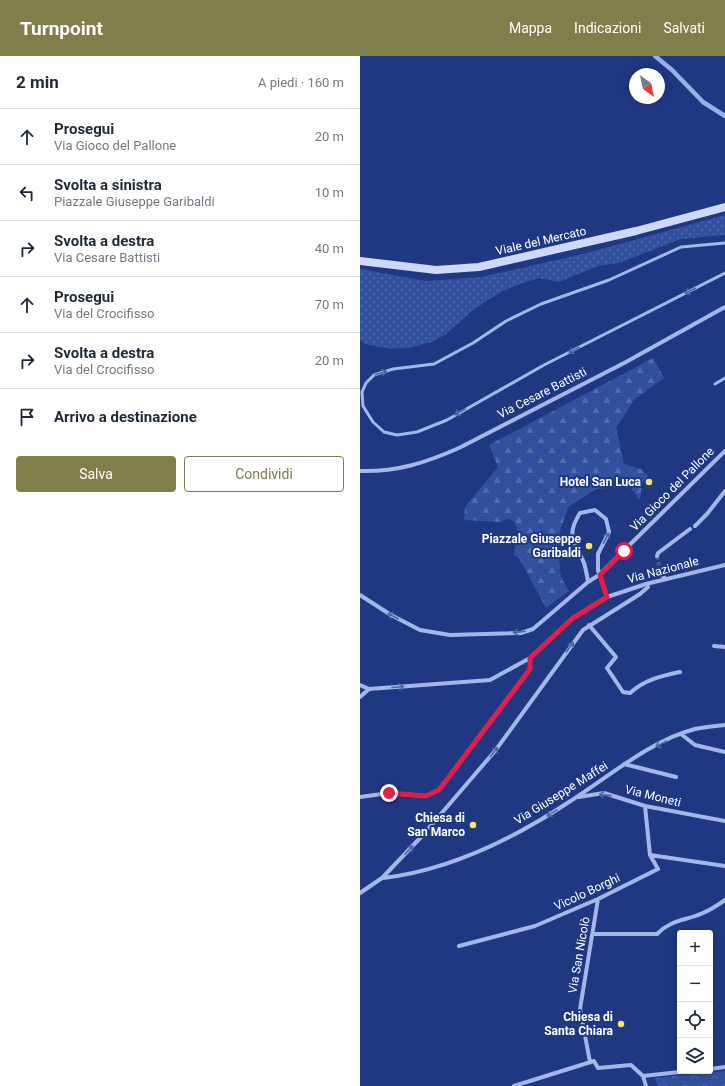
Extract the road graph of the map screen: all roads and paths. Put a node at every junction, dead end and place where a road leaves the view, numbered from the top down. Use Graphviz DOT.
graph roads {
  1 [pos="725,207"];
  2 [pos="725,242"];
  3 [pos="360,261"];
  4 [pos="725,273"];
  5 [pos="725,307"];
  6 [pos="725,378"];
  7 [pos="715,384"];
  8 [pos="725,451"];
  9 [pos="360,471"];
  10 [pos="725,491"];
  11 [pos="695,526"];
  12 [pos="690,529"];
  13 [pos="657,556"];
  14 [pos="725,565"];
  15 [pos="600,575"];
  16 [pos="661,575"];
  17 [pos="666,579"];
  18 [pos="588,582"];
  19 [pos="646,584"];
  20 [pos="360,595"];
  21 [pos="607,597"];
  22 [pos="590,625"];
  23 [pos="714,646"];
  24 [pos="725,647"];
  25 [pos="530,658"];
  26 [pos="680,672"];
  27 [pos="360,685"];
  28 [pos="369,689"];
  29 [pos="360,697"];
  30 [pos="725,725"];
  31 [pos="681,734"];
  32 [pos="725,752"];
  33 [pos="624,764"];
  34 [pos="676,777"];
  35 [pos="360,797"];
  36 [pos="577,797"];
  37 [pos="645,806"];
  38 [pos="725,821"];
  39 [pos="650,855"];
  40 [pos="725,866"];
  41 [pos="382,878"];
  42 [pos="360,893"];
  43 [pos="598,899"];
  44 [pos="725,900"];
  45 [pos="594,934"];
  46 [pos="459,946"];
  47 [pos="590,1062"];
  48 [pos="725,1067"];
  49 [pos="713,1069"];
  50 [pos="677,1072"];
  51 [pos="643,1076"];
  52 [pos="514,1086"];
  53 [pos="646,1086"];
  1 -- 3 [label="main road, Viale del Mercato"];
  4 -- 2 [label="lane, one-way"];
  5 -- 9 [label="street, Via Cesare Battisti"];
  6 -- 7 [label="lane"];
  8 -- 15 [label="street, Via Gioco del Pallone"];
  10 -- 11 [label="street"];
  12 -- 13 [label="street"];
  14 -- 17 [label="street, Via Nazionale"];
  15 -- 18 [label="street"];
  15 -- 18 [label="street, one-way"];
  15 -- 21 [label="street"];
  16 -- 17 [label="street"];
  17 -- 19 [label="street, Via Nazionale"];
  18 -- 20 [label="street, one-way"];
  19 -- 21 [label="street, Via Nazionale"];
  19 -- 22 [label="street"];
  21 -- 25 [label="street"];
  22 -- 26 [label="street"];
  41 -- 22 [label="street, one-way"];
  23 -- 24 [label="street"];
  28 -- 25 [label="street, one-way"];
  25 -- 35 [label="street"];
  27 -- 28 [label="street"];
  28 -- 29 [label="street"];
  30 -- 31 [label="street, Via Giuseppe Maffei"];
  31 -- 32 [label="street"];
  31 -- 33 [label="street, Via Giuseppe Maffei, one-way"];
  33 -- 34 [label="street"];
  33 -- 36 [label="street, Via Giuseppe Maffei"];
  37 -- 36 [label="street, Via Moneti, one-way"];
  36 -- 41 [label="street, Via Giuseppe Maffei, one-way"];
  37 -- 38 [label="street, Via Moneti"];
  37 -- 39 [label="street, Vicolo Borghi"];
  39 -- 40 [label="street"];
  39 -- 43 [label="street, Vicolo Borghi"];
  41 -- 42 [label="street"];
  43 -- 45 [label="street, Via San Nicolò"];
  43 -- 46 [label="street, Vicolo Borghi"];
  44 -- 45 [label="street"];
  45 -- 47 [label="street, Via San Nicolò"];
  47 -- 51 [label="street"];
  47 -- 52 [label="street"];
  48 -- 49 [label="street"];
  50 -- 51 [label="street"];
  51 -- 53 [label="street"];
}
